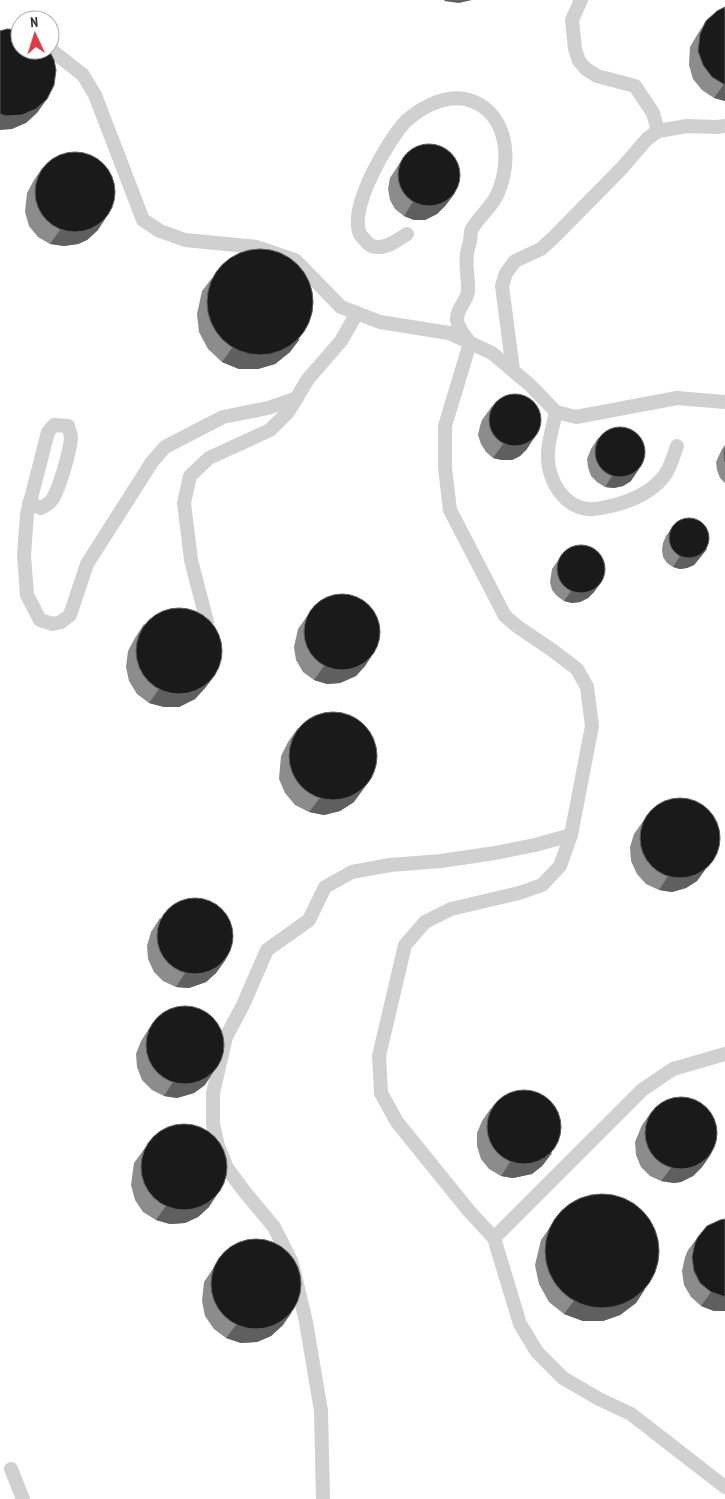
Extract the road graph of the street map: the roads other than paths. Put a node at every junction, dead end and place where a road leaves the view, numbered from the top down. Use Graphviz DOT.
graph roads {
  1 [pos="581,0"];
  2 [pos="60,57"];
  3 [pos="725,126"];
  4 [pos="658,131"];
  5 [pos="407,234"];
  6 [pos="357,313"];
  7 [pos="470,343"];
  8 [pos="513,370"];
  9 [pos="297,398"];
  10 [pos="725,402"];
  11 [pos="556,412"];
  12 [pos="677,446"];
  13 [pos="29,503"];
  14 [pos="206,622"];
  15 [pos="571,835"];
  16 [pos="725,1054"];
  17 [pos="494,1238"];
  18 [pos="11,1469"];
  19 [pos="725,1487"];
  20 [pos="23,1499"];
  21 [pos="323,1499"];
  1 -- 4 [label="lane"];
  2 -- 6 [label="lane"];
  3 -- 4 [label="lane"];
  4 -- 8 [label="lane"];
  5 -- 7 [label="lane"];
  6 -- 7 [label="lane"];
  6 -- 9 [label="lane"];
  7 -- 8 [label="lane"];
  7 -- 15 [label="lane"];
  8 -- 11 [label="lane"];
  9 -- 13 [label="lane"];
  9 -- 14 [label="lane"];
  10 -- 11 [label="lane"];
  11 -- 12 [label="lane"];
  13 -- 13 [label="lane"];
  15 -- 17 [label="lane"];
  15 -- 21 [label="lane"];
  16 -- 17 [label="lane"];
  17 -- 19 [label="lane"];
  18 -- 20 [label="lane"];
}
